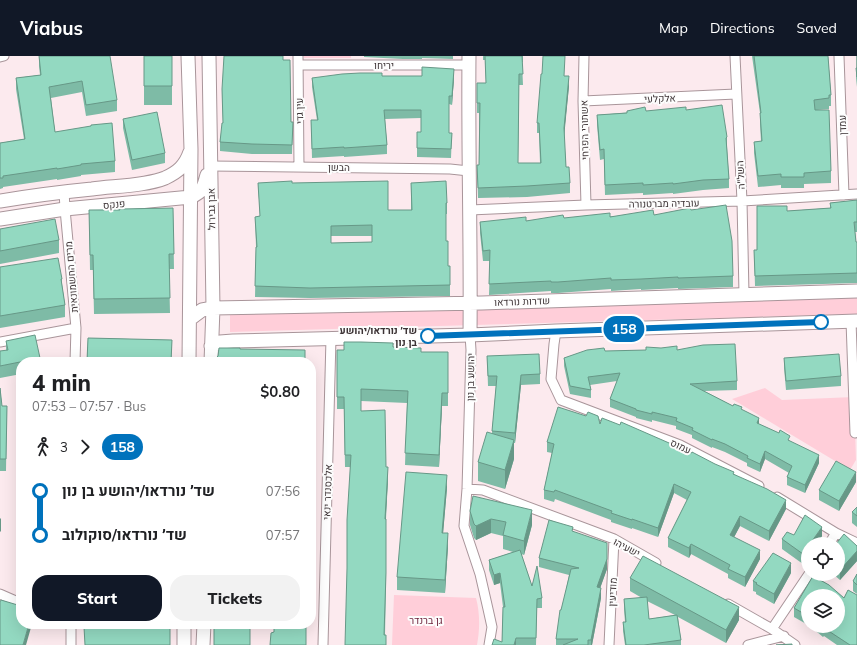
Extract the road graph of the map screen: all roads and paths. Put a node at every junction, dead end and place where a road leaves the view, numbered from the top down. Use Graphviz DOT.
graph roads {
  1 [pos="4,56"];
  2 [pos="188,56"];
  3 [pos="209,56"];
  4 [pos="584,56"];
  5 [pos="735,56"];
  6 [pos="839,56"];
  7 [pos="0,57"];
  8 [pos="298,61"];
  9 [pos="469,61"];
  10 [pos="736,94"];
  11 [pos="583,101"];
  12 [pos="191,148"];
  13 [pos="210,166"];
  14 [pos="299,167"];
  15 [pos="469,171"];
  16 [pos="64,191"];
  17 [pos="857,194"];
  18 [pos="844,195"];
  19 [pos="191,197"];
  20 [pos="0,201"];
  21 [pos="742,201"];
  22 [pos="586,205"];
  23 [pos="65,209"];
  24 [pos="470,210"];
  25 [pos="0,220"];
  26 [pos="857,291"];
  27 [pos="744,294"];
  28 [pos="470,303"];
  29 [pos="213,308"];
  30 [pos="190,319"];
  31 [pos="854,321"];
  32 [pos="76,328"];
  33 [pos="556,331"];
  34 [pos="470,335"];
  35 [pos="331,338"];
  36 [pos="0,342"];
  37 [pos="212,346"];
  38 [pos="75,357"];
  39 [pos="189,357"];
  40 [pos="211,357"];
  41 [pos="855,433"];
  42 [pos="467,489"];
  43 [pos="836,533"];
  44 [pos="833,537"];
  45 [pos="614,540"];
  46 [pos="857,543"];
  47 [pos="662,567"];
  48 [pos="803,581"];
  49 [pos="0,594"];
  50 [pos="717,598"];
  51 [pos="16,601"];
  52 [pos="772,628"];
  53 [pos="71,629"];
  54 [pos="184,629"];
  55 [pos="204,629"];
  56 [pos="784,636"];
  57 [pos="71,645"];
  58 [pos="184,645"];
  59 [pos="203,645"];
  60 [pos="323,645"];
  61 [pos="489,645"];
  62 [pos="609,645"];
  63 [pos="748,645"];
  64 [pos="795,645"];
  1 -- 7 [label="street"];
  2 -- 12 [label="street, אבן גבירול"];
  3 -- 13 [label="street, אבן גבירול"];
  4 -- 11 [label="street, אשתורי הפרחי"];
  5 -- 10 [label="street, השל\"ה"];
  6 -- 18 [label="street, עמדן"];
  8 -- 9 [label="street, יריחו"];
  8 -- 14 [label="street, עין גדי"];
  9 -- 15 [label="street, יהושע בן נון"];
  10 -- 11 [label="street, אלקלעי"];
  10 -- 21 [label="street, השל\"ה"];
  11 -- 22 [label="street, אשתורי הפרחי"];
  12 -- 16 [label="street, פנקס"];
  12 -- 19 [label="street, אבן גבירול"];
  13 -- 14 [label="street, הבשן"];
  13 -- 19 [label="street"];
  13 -- 29 [label="street, אבן גבירול"];
  14 -- 15 [label="street, הבשן"];
  15 -- 24 [label="street, יהושע בן נון"];
  16 -- 20 [label="street, פנקס"];
  16 -- 23 [label="street, מרים החשמונאית"];
  17 -- 18 [label="street, עובדיה מברטנורה"];
  18 -- 21 [label="street, עובדיה מברטנורה"];
  19 -- 23 [label="street, פנקס"];
  19 -- 30 [label="street, אבן גבירול"];
  21 -- 22 [label="street, עובדיה מברטנורה"];
  21 -- 27 [label="street, השל\"ה"];
  22 -- 24 [label="street, עובדיה מברטנורה"];
  23 -- 25 [label="street, פנקס"];
  23 -- 32 [label="street, מרים החשמונאית"];
  24 -- 28 [label="street, יהושע בן נון"];
  26 -- 27 [label="street, שדרות נורדאו"];
  27 -- 28 [label="street, שדרות נורדאו"];
  28 -- 29 [label="street, שדרות נורדאו"];
  28 -- 34 [label="street, יהושע בן נון"];
  29 -- 30 [label="street, שדרות נורדאו"];
  29 -- 37 [label="street, אבן גבירול"];
  30 -- 39 [label="street, אבן גבירול"];
  31 -- 33 [label="street"];
  31 -- 41 [label="street"];
  32 -- 36 [label="street"];
  32 -- 38 [label="street, מרים החשמונאית"];
  33 -- 34 [label="street"];
  33 -- 43 [label="street, עמוס"];
  34 -- 35 [label="street"];
  34 -- 42 [label="street, יהושע בן נון"];
  35 -- 37 [label="street"];
  35 -- 60 [label="street, אלכסנדר ינאי"];
  37 -- 40 [label="street, אבן גבירול"];
  42 -- 45 [label="street, ישעיהו"];
  42 -- 61 [label="street, יהושע בן נון"];
  43 -- 44 [label="street"];
  43 -- 46 [label="street, עמוס"];
  45 -- 47 [label="street, ישעיהו"];
  45 -- 62 [label="street, מודיעין"];
  48 -- 52 [label="street"];
  49 -- 51 [label="street"];
  50 -- 52 [label="street"];
  52 -- 56 [label="street"];
  53 -- 57 [label="street"];
  54 -- 58 [label="street"];
  55 -- 59 [label="street"];
  56 -- 63 [label="street"];
  56 -- 64 [label="street"];
}
